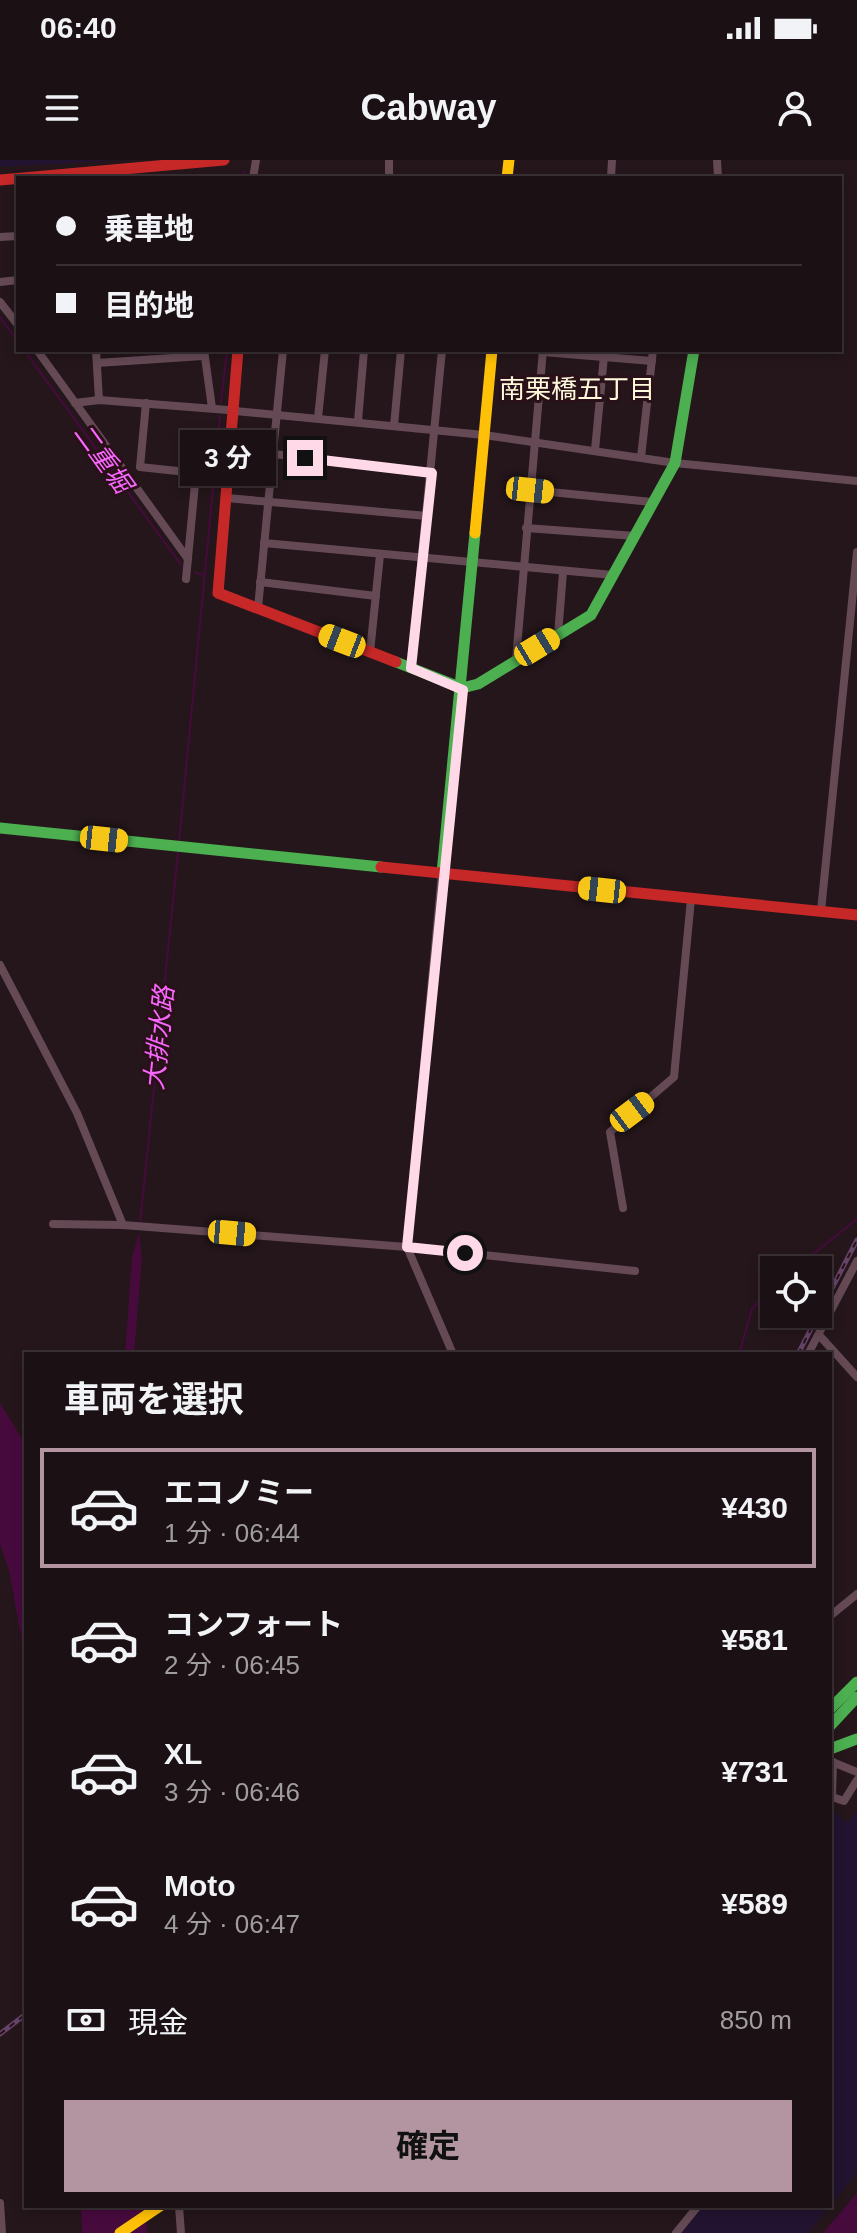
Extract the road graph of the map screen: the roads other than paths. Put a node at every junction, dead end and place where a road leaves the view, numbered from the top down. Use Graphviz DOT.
graph roads {
  1 [pos="224,160"];
  2 [pos="84,174"];
  3 [pos="56,176"];
  4 [pos="0,302"];
  5 [pos="16,322"];
  6 [pos="38,352"];
  7 [pos="96,352"];
  8 [pos="238,352"];
  9 [pos="283,352"];
  10 [pos="325,352"];
  11 [pos="364,352"];
  12 [pos="401,352"];
  13 [pos="442,352"];
  14 [pos="492,352"];
  15 [pos="543,352"];
  16 [pos="555,352"];
  17 [pos="653,352"];
  18 [pos="694,352"];
  19 [pos="204,353"];
  20 [pos="604,356"];
  21 [pos="652,361"];
  22 [pos="97,363"];
  23 [pos="99,400"];
  24 [pos="75,403"];
  25 [pos="146,403"];
  26 [pos="212,408"];
  27 [pos="231,410"];
  28 [pos="278,414"];
  29 [pos="318,418"];
  30 [pos="358,421"];
  31 [pos="394,426"];
  32 [pos="436,431"];
  33 [pos="484,435"];
  34 [pos="535,441"];
  35 [pos="595,450"];
  36 [pos="274,454"];
  37 [pos="641,457"];
  38 [pos="675,463"];
  39 [pos="432,473"];
  40 [pos="857,481"];
  41 [pos="530,490"];
  42 [pos="227,498"];
  43 [pos="269,502"];
  44 [pos="652,502"];
  45 [pos="427,516"];
  46 [pos="526,528"];
  47 [pos="635,536"];
  48 [pos="264,543"];
  49 [pos="857,552"];
  50 [pos="380,555"];
  51 [pos="188,559"];
  52 [pos="423,560"];
  53 [pos="472,565"];
  54 [pos="523,567"];
  55 [pos="563,572"];
  56 [pos="613,575"];
  57 [pos="186,579"];
  58 [pos="260,582"];
  59 [pos="376,596"];
  60 [pos="258,608"];
  61 [pos="558,635"];
  62 [pos="370,652"];
  63 [pos="516,659"];
  64 [pos="411,668"];
  65 [pos="462,688"];
  66 [pos="0,828"];
  67 [pos="442,873"];
  68 [pos="691,899"];
  69 [pos="821,911"];
  70 [pos="857,915"];
  71 [pos="0,965"];
  72 [pos="623,1208"];
  73 [pos="53,1224"];
  74 [pos="125,1225"];
  75 [pos="407,1247"];
  76 [pos="857,1261"];
  77 [pos="635,1271"];
  78 [pos="819,1335"];
  79 [pos="452,1352"];
  80 [pos="809,1352"];
  81 [pos="857,1377"];
  82 [pos="857,1594"];
  83 [pos="832,1614"];
  84 [pos="857,1682"];
  85 [pos="857,1697"];
  86 [pos="832,1707"];
  87 [pos="832,1727"];
  88 [pos="857,1739"];
  89 [pos="835,1747"];
  90 [pos="832,1761"];
  91 [pos="857,1772"];
  92 [pos="857,1780"];
  93 [pos="832,1797"];
  94 [pos="0,2203"];
  95 [pos="157,2208"];
  96 [pos="179,2208"];
  97 [pos="696,2208"];
  98 [pos="2,2233"];
  99 [pos="120,2233"];
  100 [pos="181,2233"];
  101 [pos="676,2233"];
  1 -- 2 [label="main road"];
  2 -- 3 [label="main road"];
  4 -- 5 [label="street"];
  6 -- 24 [label="street"];
  7 -- 22 [label="street"];
  8 -- 27 [label="main road"];
  9 -- 28 [label="street"];
  10 -- 29 [label="street"];
  11 -- 30 [label="street"];
  12 -- 31 [label="street"];
  13 -- 32 [label="street"];
  14 -- 33 [label="main road"];
  15 -- 34 [label="street"];
  16 -- 20 [label="street"];
  17 -- 21 [label="street"];
  18 -- 38 [label="main road"];
  19 -- 22 [label="street"];
  19 -- 26 [label="street"];
  20 -- 21 [label="street"];
  20 -- 35 [label="street"];
  21 -- 37 [label="street"];
  22 -- 23 [label="street"];
  23 -- 24 [label="street"];
  23 -- 25 [label="street"];
  24 -- 51 [label="street"];
  25 -- 26 [label="street"];
  25 -- 51 [label="street"];
  26 -- 27 [label="street"];
  27 -- 28 [label="street"];
  27 -- 42 [label="main road"];
  28 -- 29 [label="street"];
  28 -- 36 [label="street"];
  29 -- 30 [label="street"];
  30 -- 31 [label="street"];
  31 -- 32 [label="street"];
  32 -- 33 [label="street"];
  32 -- 39 [label="street"];
  33 -- 34 [label="street"];
  33 -- 53 [label="main road"];
  34 -- 35 [label="street"];
  34 -- 41 [label="street"];
  35 -- 37 [label="street"];
  36 -- 39 [label="street"];
  36 -- 43 [label="street"];
  37 -- 38 [label="street"];
  38 -- 40 [label="street"];
  38 -- 44 [label="main road"];
  39 -- 45 [label="street"];
  41 -- 44 [label="street"];
  41 -- 46 [label="street"];
  42 -- 43 [label="street"];
  42 -- 60 [label="main road"];
  43 -- 45 [label="street"];
  43 -- 48 [label="street"];
  44 -- 47 [label="main road"];
  45 -- 52 [label="street"];
  46 -- 47 [label="street"];
  46 -- 54 [label="street"];
  47 -- 56 [label="main road"];
  48 -- 50 [label="street"];
  48 -- 58 [label="street"];
  49 -- 69 [label="street"];
  50 -- 52 [label="street"];
  50 -- 59 [label="street"];
  51 -- 57 [label="street"];
  52 -- 53 [label="street"];
  52 -- 64 [label="street"];
  53 -- 54 [label="street"];
  53 -- 65 [label="main road"];
  54 -- 55 [label="street"];
  54 -- 63 [label="street"];
  55 -- 56 [label="street"];
  55 -- 61 [label="street"];
  56 -- 61 [label="main road"];
  58 -- 59 [label="street"];
  58 -- 60 [label="street"];
  59 -- 62 [label="street"];
  60 -- 62 [label="main road"];
  61 -- 63 [label="main road"];
  62 -- 64 [label="main road"];
  63 -- 65 [label="main road"];
  64 -- 65 [label="main road"];
  65 -- 67 [label="main road"];
  66 -- 67 [label="main road"];
  67 -- 68 [label="main road"];
  67 -- 75 [label="street"];
  68 -- 69 [label="main road"];
  68 -- 72 [label="street"];
  69 -- 70 [label="main road"];
  71 -- 74 [label="street"];
  73 -- 74 [label="street"];
  74 -- 75 [label="street"];
  75 -- 77 [label="street"];
  75 -- 79 [label="street"];
  76 -- 78 [label="street"];
  78 -- 80 [label="street"];
  78 -- 81 [label="street"];
  82 -- 83 [label="street"];
  84 -- 86 [label="main road"];
  85 -- 87 [label="main road"];
  88 -- 89 [label="main road"];
  90 -- 91 [label="street"];
  92 -- 93 [label="street"];
  94 -- 98 [label="street"];
  95 -- 99 [label="main road"];
  96 -- 100 [label="street"];
  97 -- 101 [label="street"];
}
